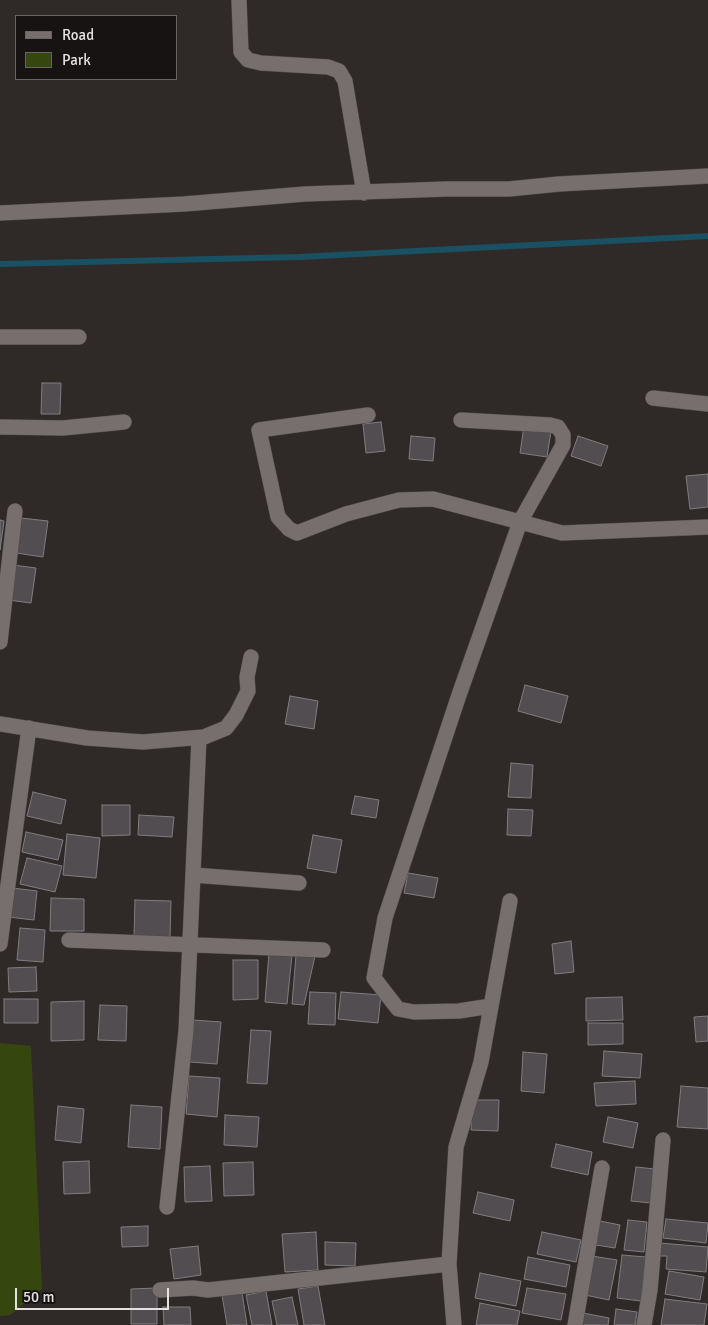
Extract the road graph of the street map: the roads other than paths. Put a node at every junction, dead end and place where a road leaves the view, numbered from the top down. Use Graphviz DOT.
graph roads {
  1 [pos="238,0"];
  2 [pos="708,176"];
  3 [pos="364,193"];
  4 [pos="0,213"];
  5 [pos="0,337"];
  6 [pos="79,338"];
  7 [pos="653,398"];
  8 [pos="708,404"];
  9 [pos="368,415"];
  10 [pos="461,420"];
  11 [pos="124,422"];
  12 [pos="0,427"];
  13 [pos="15,511"];
  14 [pos="520,522"];
  15 [pos="708,526"];
  16 [pos="0,642"];
  17 [pos="251,657"];
  18 [pos="0,724"];
  19 [pos="29,728"];
  20 [pos="199,738"];
  21 [pos="193,874"];
  22 [pos="300,883"];
  23 [pos="510,901"];
  24 [pos="69,940"];
  25 [pos="0,944"];
  26 [pos="190,944"];
  27 [pos="323,950"];
  28 [pos="490,1006"];
  29 [pos="663,1140"];
  30 [pos="602,1168"];
  31 [pos="167,1207"];
  32 [pos="449,1264"];
  33 [pos="160,1290"];
  34 [pos="454,1325"];
  35 [pos="575,1325"];
  36 [pos="644,1325"];
  1 -- 3 [label="street"];
  2 -- 3 [label="street"];
  3 -- 4 [label="street"];
  5 -- 6 [label="street"];
  7 -- 8 [label="street"];
  9 -- 14 [label="street"];
  10 -- 14 [label="street"];
  11 -- 12 [label="street"];
  13 -- 16 [label="street"];
  14 -- 15 [label="street"];
  14 -- 28 [label="street"];
  17 -- 20 [label="street"];
  18 -- 19 [label="street"];
  19 -- 20 [label="street"];
  19 -- 25 [label="street"];
  20 -- 21 [label="street"];
  21 -- 22 [label="street"];
  21 -- 26 [label="street"];
  23 -- 28 [label="street"];
  24 -- 26 [label="street"];
  26 -- 27 [label="street"];
  26 -- 31 [label="street"];
  28 -- 32 [label="street"];
  29 -- 36 [label="street"];
  30 -- 35 [label="street"];
  32 -- 33 [label="street"];
  32 -- 34 [label="street"];
}
